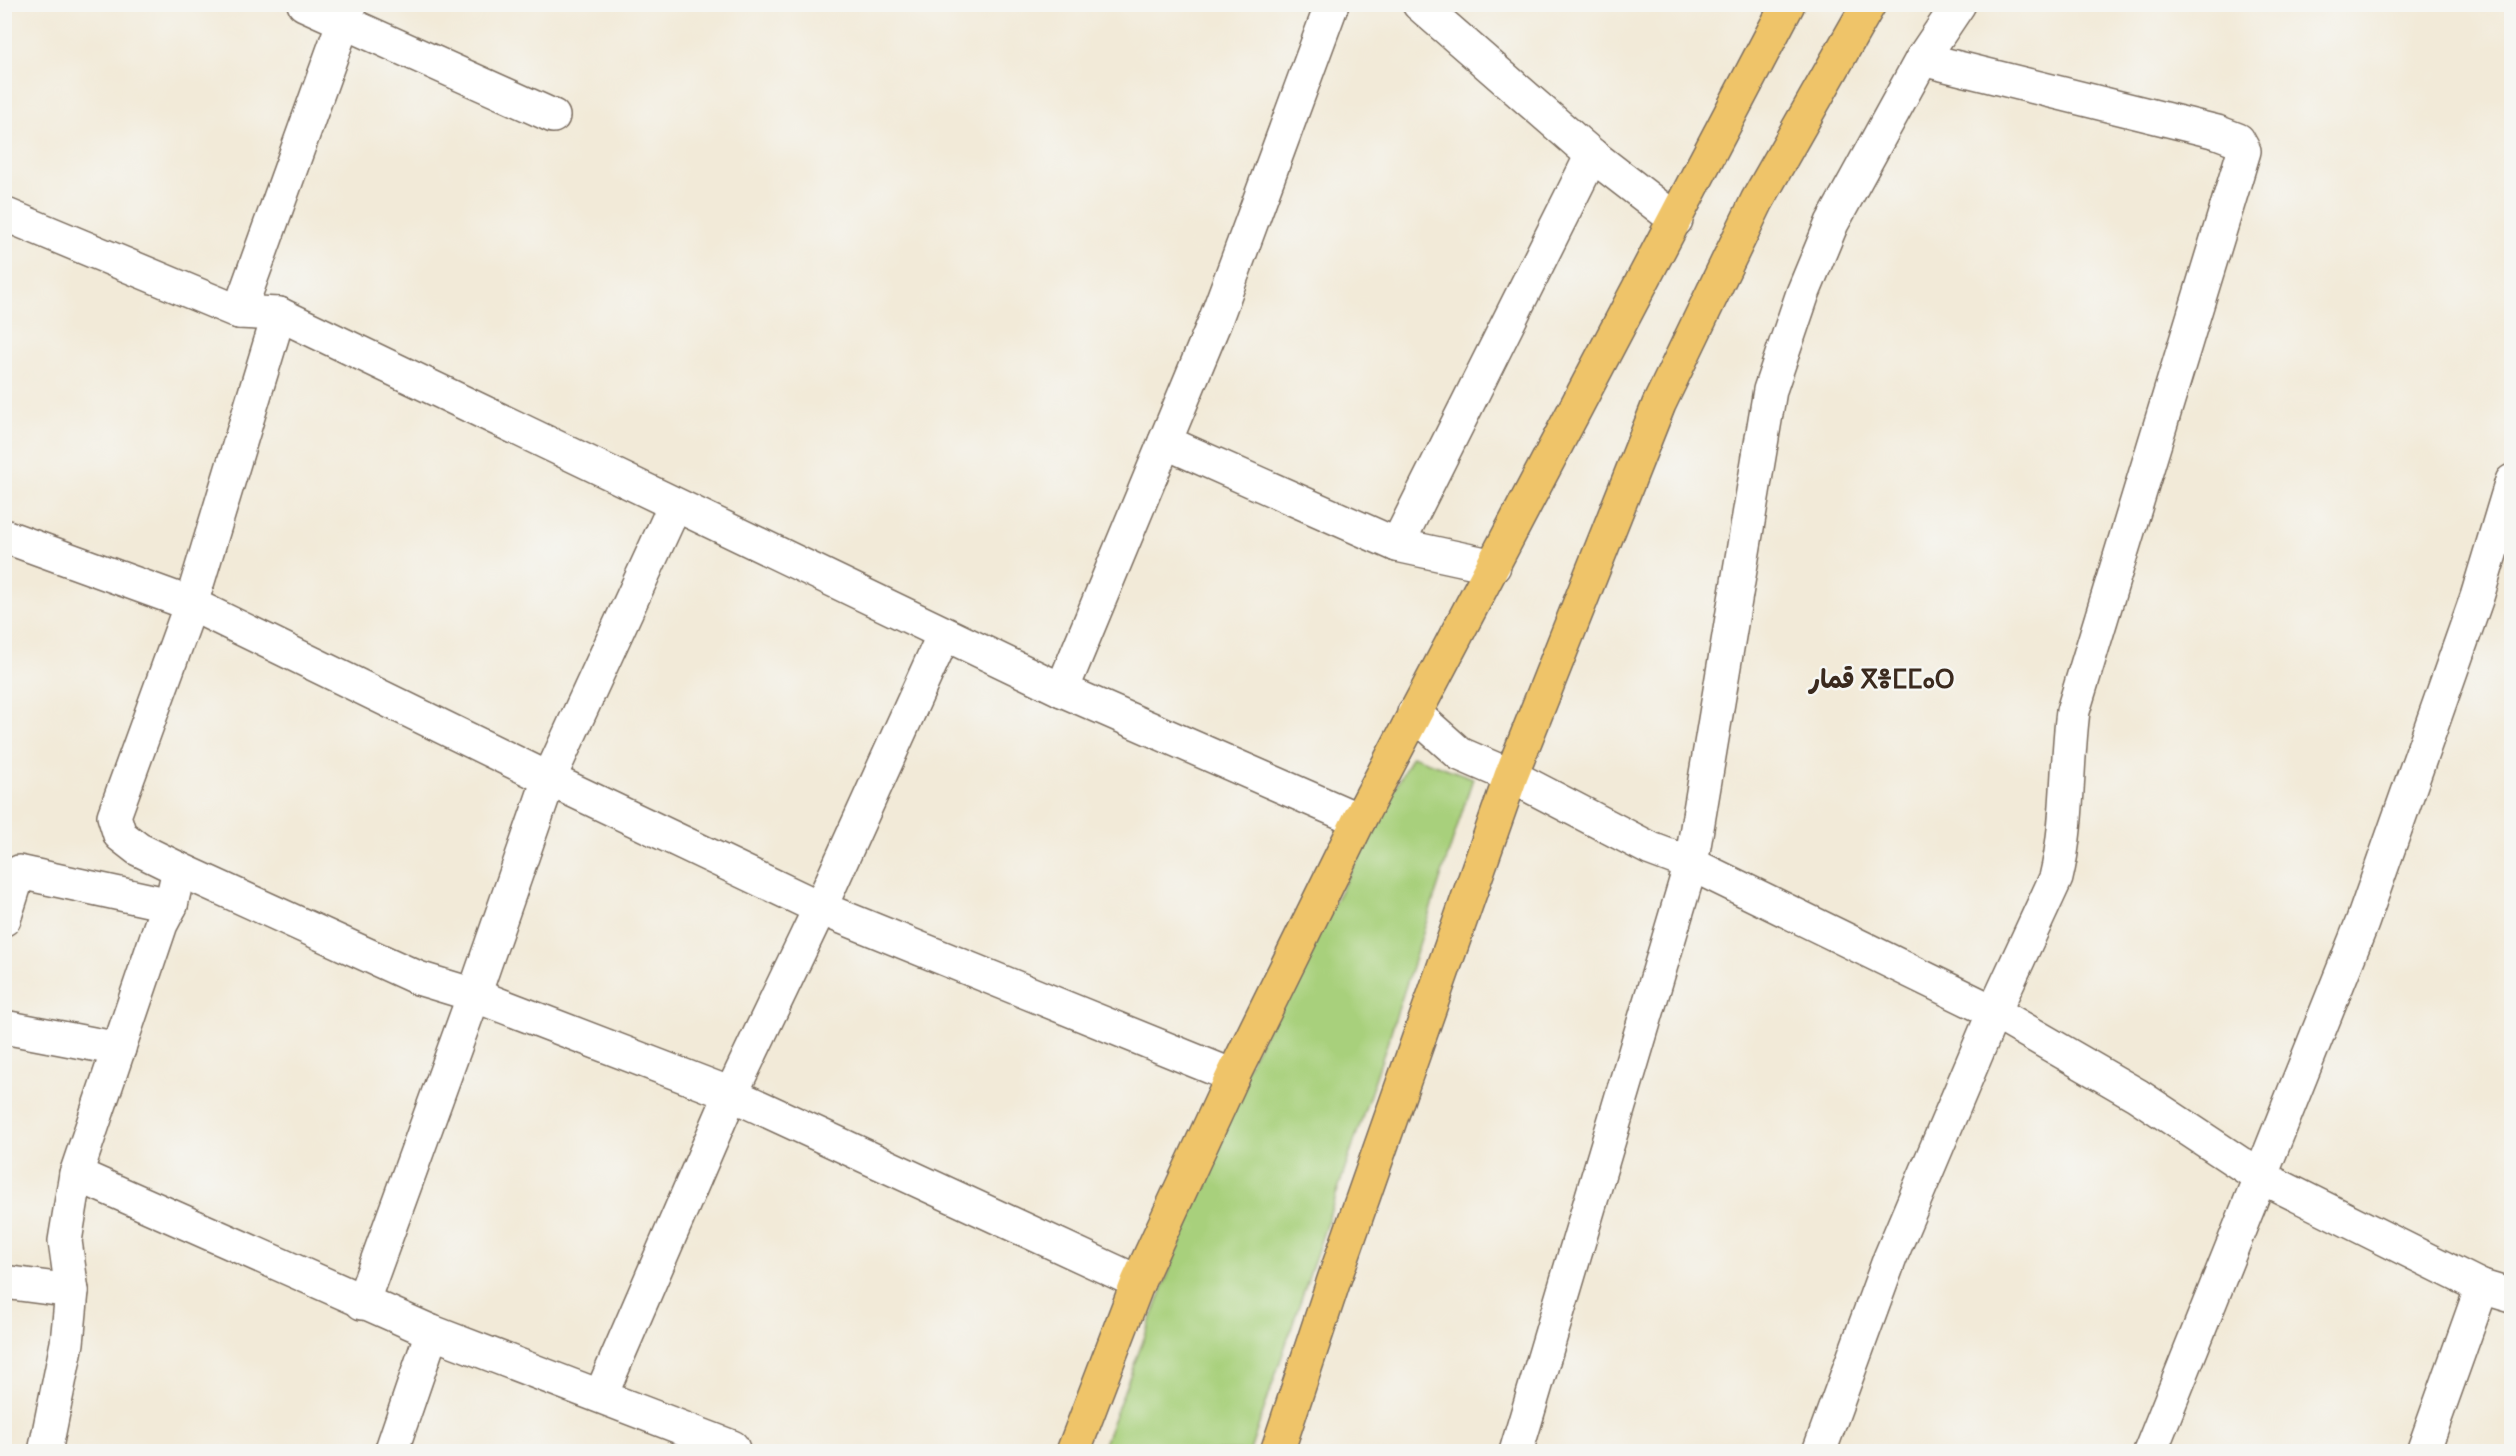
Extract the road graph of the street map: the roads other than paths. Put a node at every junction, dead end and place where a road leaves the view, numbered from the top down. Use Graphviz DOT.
graph roads {
  1 [pos="304,4"];
  2 [pos="1332,4"];
  3 [pos="1419,4"];
  4 [pos="1788,4"];
  5 [pos="1869,4"];
  6 [pos="1959,4"];
  7 [pos="346,13"];
  8 [pos="1922,59"];
  9 [pos="553,116"];
  10 [pos="1592,155"];
  11 [pos="4,214"];
  12 [pos="1676,220"];
  13 [pos="239,312"];
  14 [pos="279,314"];
  15 [pos="1165,442"];
  16 [pos="2511,481"];
  17 [pos="675,505"];
  18 [pos="4,536"];
  19 [pos="1397,545"];
  20 [pos="1494,566"];
  21 [pos="191,604"];
  22 [pos="944,634"];
  23 [pos="1062,690"];
  24 [pos="1414,713"];
  25 [pos="1511,776"];
  26 [pos="549,779"];
  27 [pos="1359,820"];
  28 [pos="1691,864"];
  29 [pos="12,869"];
  30 [pos="179,869"];
  31 [pos="171,904"];
  32 [pos="820,908"];
  33 [pos="4,919"];
  34 [pos="474,996"];
  35 [pos="1994,1012"];
  36 [pos="4,1027"];
  37 [pos="118,1049"];
  38 [pos="1233,1076"];
  39 [pos="731,1094"];
  40 [pos="76,1174"];
  41 [pos="2259,1176"];
  42 [pos="4,1282"];
  43 [pos="1138,1282"];
  44 [pos="2497,1291"];
  45 [pos="72,1292"];
  46 [pos="362,1302"];
  47 [pos="432,1332"];
  48 [pos="601,1395"];
  49 [pos="732,1450"];
  50 [pos="45,1452"];
  51 [pos="391,1452"];
  52 [pos="1073,1452"];
  53 [pos="1277,1452"];
  54 [pos="1516,1452"];
  55 [pos="1820,1452"];
  56 [pos="2150,1452"];
  57 [pos="2423,1452"];
  1 -- 7 [label="street"];
  2 -- 15 [label="street"];
  3 -- 10 [label="street"];
  4 -- 12 [label="highway"];
  5 -- 25 [label="highway"];
  6 -- 8 [label="street"];
  7 -- 9 [label="street"];
  7 -- 13 [label="street"];
  8 -- 28 [label="street"];
  8 -- 35 [label="street"];
  10 -- 12 [label="street"];
  10 -- 19 [label="street"];
  11 -- 13 [label="street"];
  12 -- 20 [label="highway"];
  13 -- 14 [label="street"];
  14 -- 17 [label="street"];
  14 -- 21 [label="street"];
  15 -- 19 [label="street"];
  15 -- 23 [label="street"];
  16 -- 41 [label="street"];
  17 -- 22 [label="street"];
  17 -- 26 [label="street"];
  18 -- 21 [label="street"];
  19 -- 20 [label="street"];
  20 -- 24 [label="highway"];
  21 -- 26 [label="street"];
  21 -- 30 [label="street"];
  22 -- 23 [label="street"];
  22 -- 32 [label="street"];
  23 -- 27 [label="street"];
  24 -- 25 [label="street"];
  24 -- 27 [label="highway"];
  25 -- 28 [label="street"];
  25 -- 53 [label="highway"];
  26 -- 32 [label="street"];
  26 -- 34 [label="street"];
  27 -- 38 [label="highway"];
  28 -- 35 [label="street"];
  28 -- 54 [label="street"];
  29 -- 31 [label="street"];
  29 -- 33 [label="street"];
  30 -- 31 [label="street"];
  30 -- 34 [label="street"];
  31 -- 37 [label="street"];
  32 -- 38 [label="street"];
  32 -- 39 [label="street"];
  34 -- 39 [label="street"];
  34 -- 46 [label="street"];
  35 -- 41 [label="street"];
  35 -- 55 [label="street"];
  36 -- 37 [label="street"];
  37 -- 40 [label="street"];
  38 -- 43 [label="highway"];
  39 -- 43 [label="street"];
  39 -- 48 [label="street"];
  40 -- 45 [label="street"];
  40 -- 46 [label="street"];
  41 -- 44 [label="street"];
  41 -- 56 [label="street"];
  42 -- 45 [label="street"];
  43 -- 52 [label="highway"];
  44 -- 57 [label="street"];
  45 -- 50 [label="street"];
  46 -- 47 [label="street"];
  47 -- 48 [label="street"];
  47 -- 51 [label="street"];
  48 -- 49 [label="street"];
}
